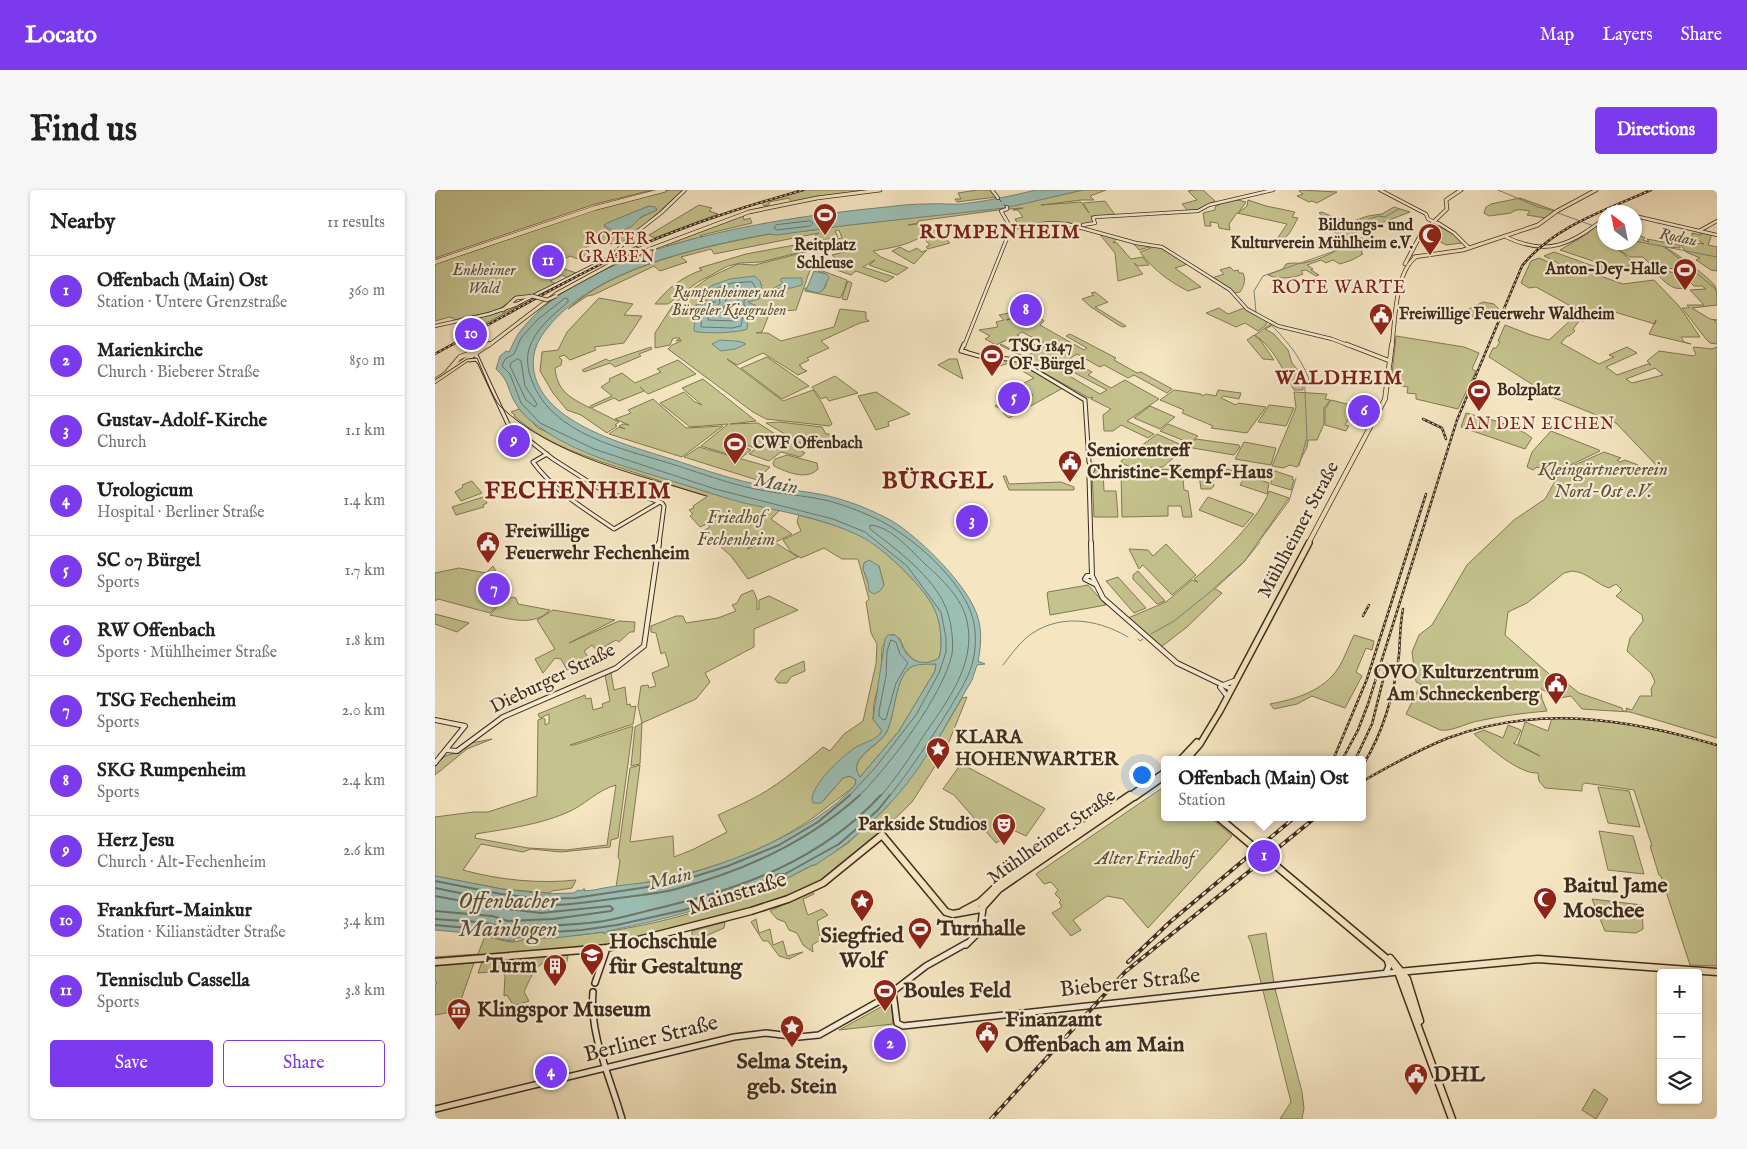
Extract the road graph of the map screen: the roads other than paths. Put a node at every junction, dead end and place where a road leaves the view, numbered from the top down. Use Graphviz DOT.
graph roads {
  1 [pos="658,190"];
  2 [pos="664,190"];
  3 [pos="685,190"];
  4 [pos="875,190"];
  5 [pos="880,190"];
  6 [pos="992,190"];
  7 [pos="1273,190"];
  8 [pos="1380,190"];
  9 [pos="1461,190"];
  10 [pos="1596,190"];
  11 [pos="998,198"];
  12 [pos="1007,208"];
  13 [pos="757,210"];
  14 [pos="1642,218"];
  15 [pos="1432,220"];
  16 [pos="1717,221"];
  17 [pos="1597,223"];
  18 [pos="1078,226"];
  19 [pos="1011,228"];
  20 [pos="1699,231"];
  21 [pos="1717,235"];
  22 [pos="1511,238"];
  23 [pos="1412,248"];
  24 [pos="1469,248"];
  25 [pos="1409,255"];
  26 [pos="1416,255"];
  27 [pos="435,261"];
  28 [pos="587,275"];
  29 [pos="566,287"];
  30 [pos="542,299"];
  31 [pos="548,300"];
  32 [pos="517,304"];
  33 [pos="508,306"];
  34 [pos="503,310"];
  35 [pos="519,323"];
  36 [pos="435,326"];
  37 [pos="515,326"];
  38 [pos="1392,335"];
  39 [pos="487,346"];
  40 [pos="965,350"];
  41 [pos="971,354"];
  42 [pos="476,355"];
  43 [pos="1389,359"];
  44 [pos="469,360"];
  45 [pos="479,361"];
  46 [pos="455,366"];
  47 [pos="435,380"];
  48 [pos="547,454"];
  49 [pos="654,500"];
  50 [pos="660,502"];
  51 [pos="653,506"];
  52 [pos="1242,668"];
  53 [pos="1234,681"];
  54 [pos="1221,686"];
  55 [pos="1231,689"];
  56 [pos="1226,698"];
  57 [pos="435,720"];
  58 [pos="1203,738"];
  59 [pos="446,750"];
  60 [pos="1185,756"];
  61 [pos="1189,756"];
  62 [pos="435,763"];
  63 [pos="1161,777"];
  64 [pos="1161,777"];
  65 [pos="1223,821"];
  66 [pos="1255,848"];
  67 [pos="1269,860"];
  68 [pos="984,898"];
  69 [pos="976,904"];
  70 [pos="983,908"];
  71 [pos="956,914"];
  72 [pos="1357,932"];
  73 [pos="607,948"];
  74 [pos="1387,959"];
  75 [pos="435,962"];
  76 [pos="1401,971"];
  77 [pos="1717,972"];
  78 [pos="1386,973"];
  79 [pos="595,983"];
  80 [pos="593,992"];
  81 [pos="893,992"];
  82 [pos="607,1069"];
  83 [pos="435,1109"];
  84 [pos="622,1119"];
  85 [pos="1452,1119"];
  1 -- 27 [label="highway"];
  2 -- 27 [label="highway"];
  3 -- 32 [label="street"];
  4 -- 13 [label="main road"];
  5 -- 13 [label="main road"];
  6 -- 11 [label="street"];
  7 -- 18 [label="street"];
  8 -- 15 [label="street"];
  9 -- 15 [label="main road"];
  10 -- 22 [label="main road"];
  12 -- 19 [label="street"];
  13 -- 28 [label="main road"];
  13 -- 28 [label="main road"];
  14 -- 20 [label="street"];
  15 -- 23 [label="main road"];
  15 -- 24 [label="street"];
  16 -- 20 [label="street"];
  17 -- 22 [label="street"];
  18 -- 19 [label="street"];
  18 -- 43 [label="street"];
  19 -- 40 [label="street"];
  20 -- 21 [label="street"];
  22 -- 24 [label="main road"];
  23 -- 25 [label="main road"];
  23 -- 26 [label="main road"];
  24 -- 26 [label="main road"];
  25 -- 26 [label="main road"];
  25 -- 38 [label="main road"];
  26 -- 38 [label="main road"];
  28 -- 29 [label="main road"];
  28 -- 35 [label="main road"];
  29 -- 30 [label="main road"];
  29 -- 31 [label="main road, bridge"];
  30 -- 31 [label="main road, bridge"];
  30 -- 33 [label="main road, bridge"];
  30 -- 35 [label="main road"];
  31 -- 37 [label="main road"];
  32 -- 33 [label="main road"];
  33 -- 34 [label="main road"];
  34 -- 36 [label="street"];
  35 -- 37 [label="main road"];
  37 -- 39 [label="main road"];
  38 -- 43 [label="main road, Mühlheimer Straße"];
  39 -- 42 [label="main road"];
  39 -- 46 [label="main road"];
  40 -- 41 [label="street"];
  41 -- 54 [label="street"];
  42 -- 44 [label="main road"];
  42 -- 45 [label="street"];
  43 -- 52 [label="main road, Mühlheimer Straße"];
  44 -- 45 [label="street"];
  44 -- 46 [label="main road"];
  45 -- 48 [label="street"];
  46 -- 47 [label="main road"];
  48 -- 49 [label="street"];
  48 -- 51 [label="street"];
  49 -- 50 [label="street"];
  49 -- 51 [label="street"];
  50 -- 51 [label="street"];
  50 -- 59 [label="street, Dieburger Straße"];
  52 -- 53 [label="main road, Mühlheimer Straße"];
  52 -- 55 [label="main road, Mühlheimer Straße"];
  53 -- 54 [label="street"];
  53 -- 55 [label="main road, Mühlheimer Straße"];
  54 -- 55 [label="street"];
  54 -- 56 [label="street"];
  55 -- 56 [label="main road, Mühlheimer Straße"];
  56 -- 58 [label="main road, Mühlheimer Straße"];
  57 -- 59 [label="street"];
  58 -- 60 [label="main road, Mühlheimer Straße"];
  58 -- 61 [label="main road, Mühlheimer Straße"];
  59 -- 62 [label="street"];
  63 -- 68 [label="main road, Mühlheimer Straße"];
  64 -- 70 [label="main road, Mühlheimer Straße"];
  65 -- 66 [label="main road"];
  67 -- 72 [label="main road"];
  68 -- 69 [label="main road, Mühlheimer Straße"];
  68 -- 70 [label="street"];
  69 -- 70 [label="street"];
  69 -- 71 [label="main road, Mühlheimer Straße"];
  70 -- 71 [label="main road"];
  70 -- 81 [label="street"];
  71 -- 73 [label="main road, Mainstraße"];
  72 -- 74 [label="main road"];
  72 -- 76 [label="main road"];
  73 -- 75 [label="main road, Mainstraße"];
  73 -- 79 [label="street"];
  74 -- 76 [label="main road"];
  74 -- 78 [label="street"];
  76 -- 77 [label="main road, Bieberer Straße"];
  76 -- 78 [label="street, Bieberer Straße"];
  76 -- 85 [label="main road"];
  78 -- 81 [label="street, Bieberer Straße"];
  80 -- 82 [label="street"];
  81 -- 82 [label="street, Berliner Straße"];
  82 -- 83 [label="street, Berliner Straße"];
  82 -- 84 [label="street"];
}
